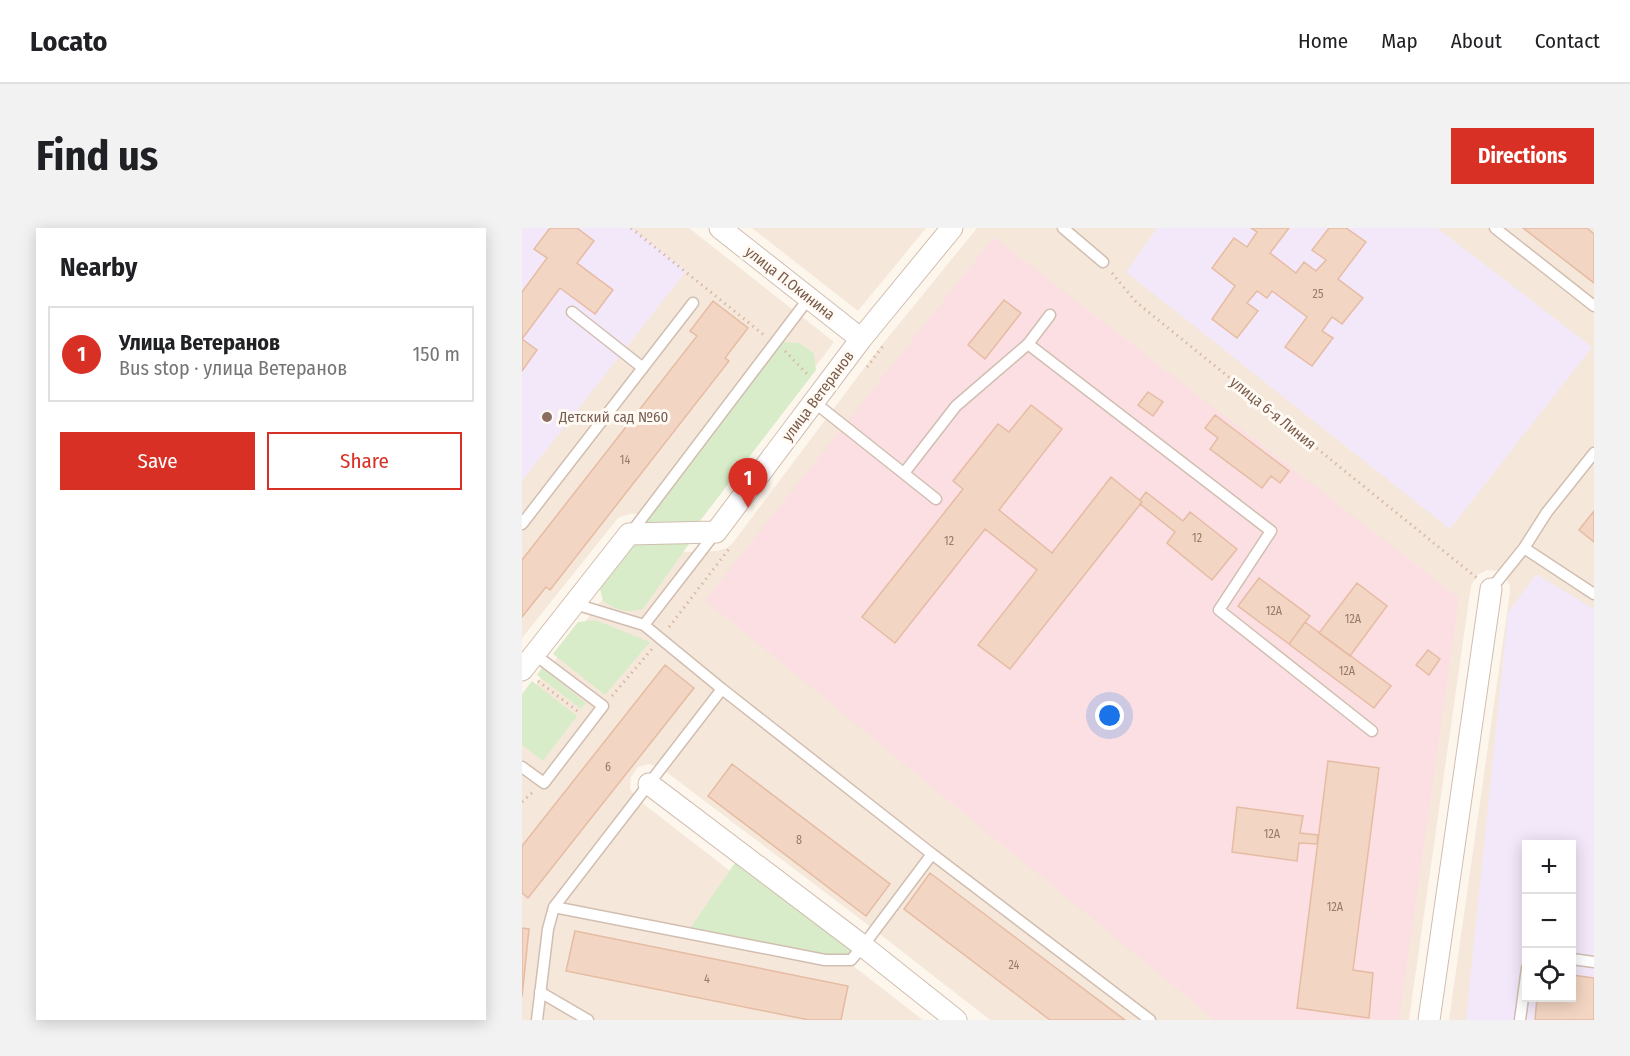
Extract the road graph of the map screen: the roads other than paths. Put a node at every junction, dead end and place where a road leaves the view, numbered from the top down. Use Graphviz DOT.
graph roads {
  1 [pos="720,228"];
  2 [pos="952,228"];
  3 [pos="1063,228"];
  4 [pos="1495,228"];
  5 [pos="1103,262"];
  6 [pos="809,298"];
  7 [pos="693,303"];
  8 [pos="1594,306"];
  9 [pos="572,312"];
  10 [pos="1050,315"];
  11 [pos="861,339"];
  12 [pos="1028,344"];
  13 [pos="643,368"];
  14 [pos="814,402"];
  15 [pos="1594,453"];
  16 [pos="904,473"];
  17 [pos="936,499"];
  18 [pos="522,524"];
  19 [pos="716,532"];
  20 [pos="630,534"];
  21 [pos="1524,548"];
  22 [pos="1491,589"];
  23 [pos="1594,594"];
  24 [pos="574,604"];
  25 [pos="644,625"];
  26 [pos="530,668"];
  27 [pos="722,689"];
  28 [pos="1372,731"];
  29 [pos="522,767"];
  30 [pos="649,784"];
  31 [pos="932,854"];
  32 [pos="554,908"];
  33 [pos="863,946"];
  34 [pos="1576,960"];
  35 [pos="1594,962"];
  36 [pos="540,992"];
  37 [pos="1522,1002"];
  38 [pos="537,1020"];
  39 [pos="588,1020"];
  40 [pos="956,1020"];
  41 [pos="1150,1020"];
  42 [pos="1429,1020"];
  43 [pos="1520,1020"];
  1 -- 6 [label="street, улица П.Окинина"];
  2 -- 11 [label="street, улица Ветеранов"];
  3 -- 5 [label="lane"];
  4 -- 8 [label="lane"];
  6 -- 11 [label="street, улица П.Окинина"];
  6 -- 20 [label="lane"];
  7 -- 13 [label="lane"];
  9 -- 13 [label="lane"];
  10 -- 12 [label="lane"];
  11 -- 14 [label="street, улица Ветеранов"];
  12 -- 16 [label="lane"];
  12 -- 28 [label="lane"];
  13 -- 18 [label="lane"];
  14 -- 16 [label="lane"];
  14 -- 19 [label="street, улица Ветеранов"];
  15 -- 21 [label="lane"];
  16 -- 17 [label="lane"];
  19 -- 20 [label="street"];
  19 -- 25 [label="lane"];
  20 -- 24 [label="street"];
  21 -- 22 [label="lane"];
  21 -- 23 [label="lane"];
  22 -- 42 [label="street"];
  24 -- 25 [label="lane"];
  24 -- 26 [label="street"];
  25 -- 27 [label="lane"];
  26 -- 29 [label="lane"];
  27 -- 30 [label="lane"];
  27 -- 31 [label="lane"];
  30 -- 32 [label="lane"];
  30 -- 33 [label="street"];
  31 -- 33 [label="lane"];
  31 -- 41 [label="lane"];
  32 -- 33 [label="lane"];
  32 -- 36 [label="lane"];
  33 -- 40 [label="street"];
  34 -- 35 [label="lane"];
  36 -- 38 [label="lane"];
  36 -- 39 [label="lane"];
  37 -- 43 [label="lane"];
}
